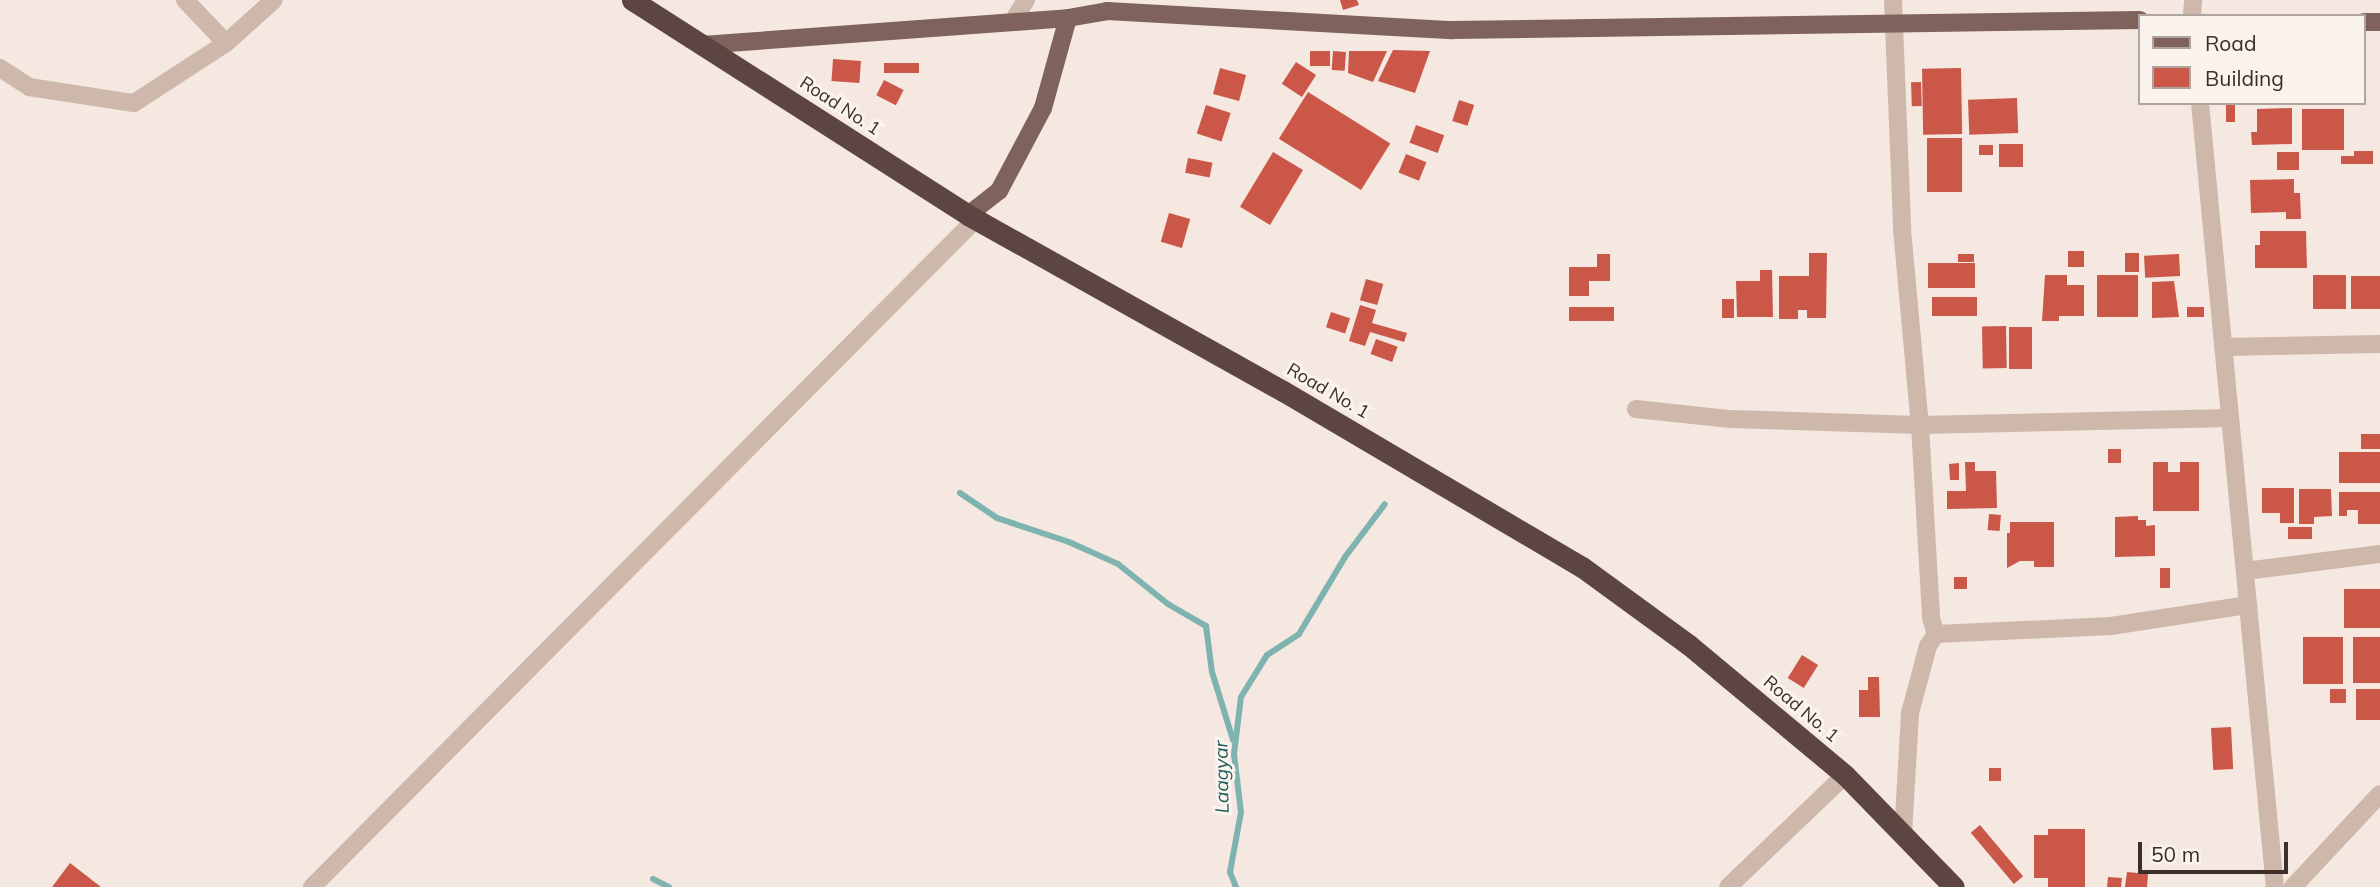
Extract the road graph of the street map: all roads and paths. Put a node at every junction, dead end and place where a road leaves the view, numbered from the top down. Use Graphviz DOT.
graph roads {
  1 [pos="185,0"];
  2 [pos="274,0"];
  3 [pos="632,0"];
  4 [pos="1026,0"];
  5 [pos="1893,0"];
  6 [pos="1110,6"];
  7 [pos="1068,18"];
  8 [pos="2138,20"];
  9 [pos="1013,21"];
  10 [pos="1893,23"];
  11 [pos="226,43"];
  12 [pos="702,45"];
  13 [pos="0,68"];
  14 [pos="2200,105"];
  15 [pos="973,216"];
  16 [pos="2380,344"];
  17 [pos="2223,346"];
  18 [pos="1636,409"];
  19 [pos="2230,418"];
  20 [pos="1920,425"];
  21 [pos="2380,554"];
  22 [pos="2245,572"];
  23 [pos="2248,605"];
  24 [pos="1936,634"];
  25 [pos="1844,775"];
  26 [pos="2380,793"];
  27 [pos="1903,835"];
  28 [pos="312,887"];
  29 [pos="1728,887"];
  30 [pos="1954,887"];
  31 [pos="2275,887"];
  32 [pos="2293,887"];
  1 -- 11 [label="street"];
  2 -- 11 [label="street"];
  3 -- 12 [label="highway, Road No. 1"];
  4 -- 9 [label="street"];
  5 -- 10 [label="street"];
  6 -- 7 [label="main road"];
  6 -- 10 [label="main road"];
  7 -- 9 [label="main road"];
  7 -- 15 [label="main road"];
  8 -- 10 [label="main road"];
  9 -- 12 [label="main road"];
  10 -- 20 [label="street"];
  11 -- 13 [label="street"];
  12 -- 15 [label="highway, Road No. 1"];
  14 -- 17 [label="street"];
  15 -- 25 [label="highway, Road No. 1"];
  15 -- 28 [label="street"];
  16 -- 17 [label="street"];
  17 -- 19 [label="street"];
  18 -- 20 [label="street"];
  19 -- 20 [label="street"];
  19 -- 22 [label="street"];
  20 -- 24 [label="street"];
  21 -- 22 [label="street"];
  22 -- 23 [label="street"];
  23 -- 24 [label="street"];
  23 -- 31 [label="street"];
  24 -- 27 [label="street"];
  25 -- 27 [label="highway, Road No. 1"];
  25 -- 29 [label="street"];
  26 -- 32 [label="street"];
  27 -- 30 [label="highway, Road No. 1"];
}
